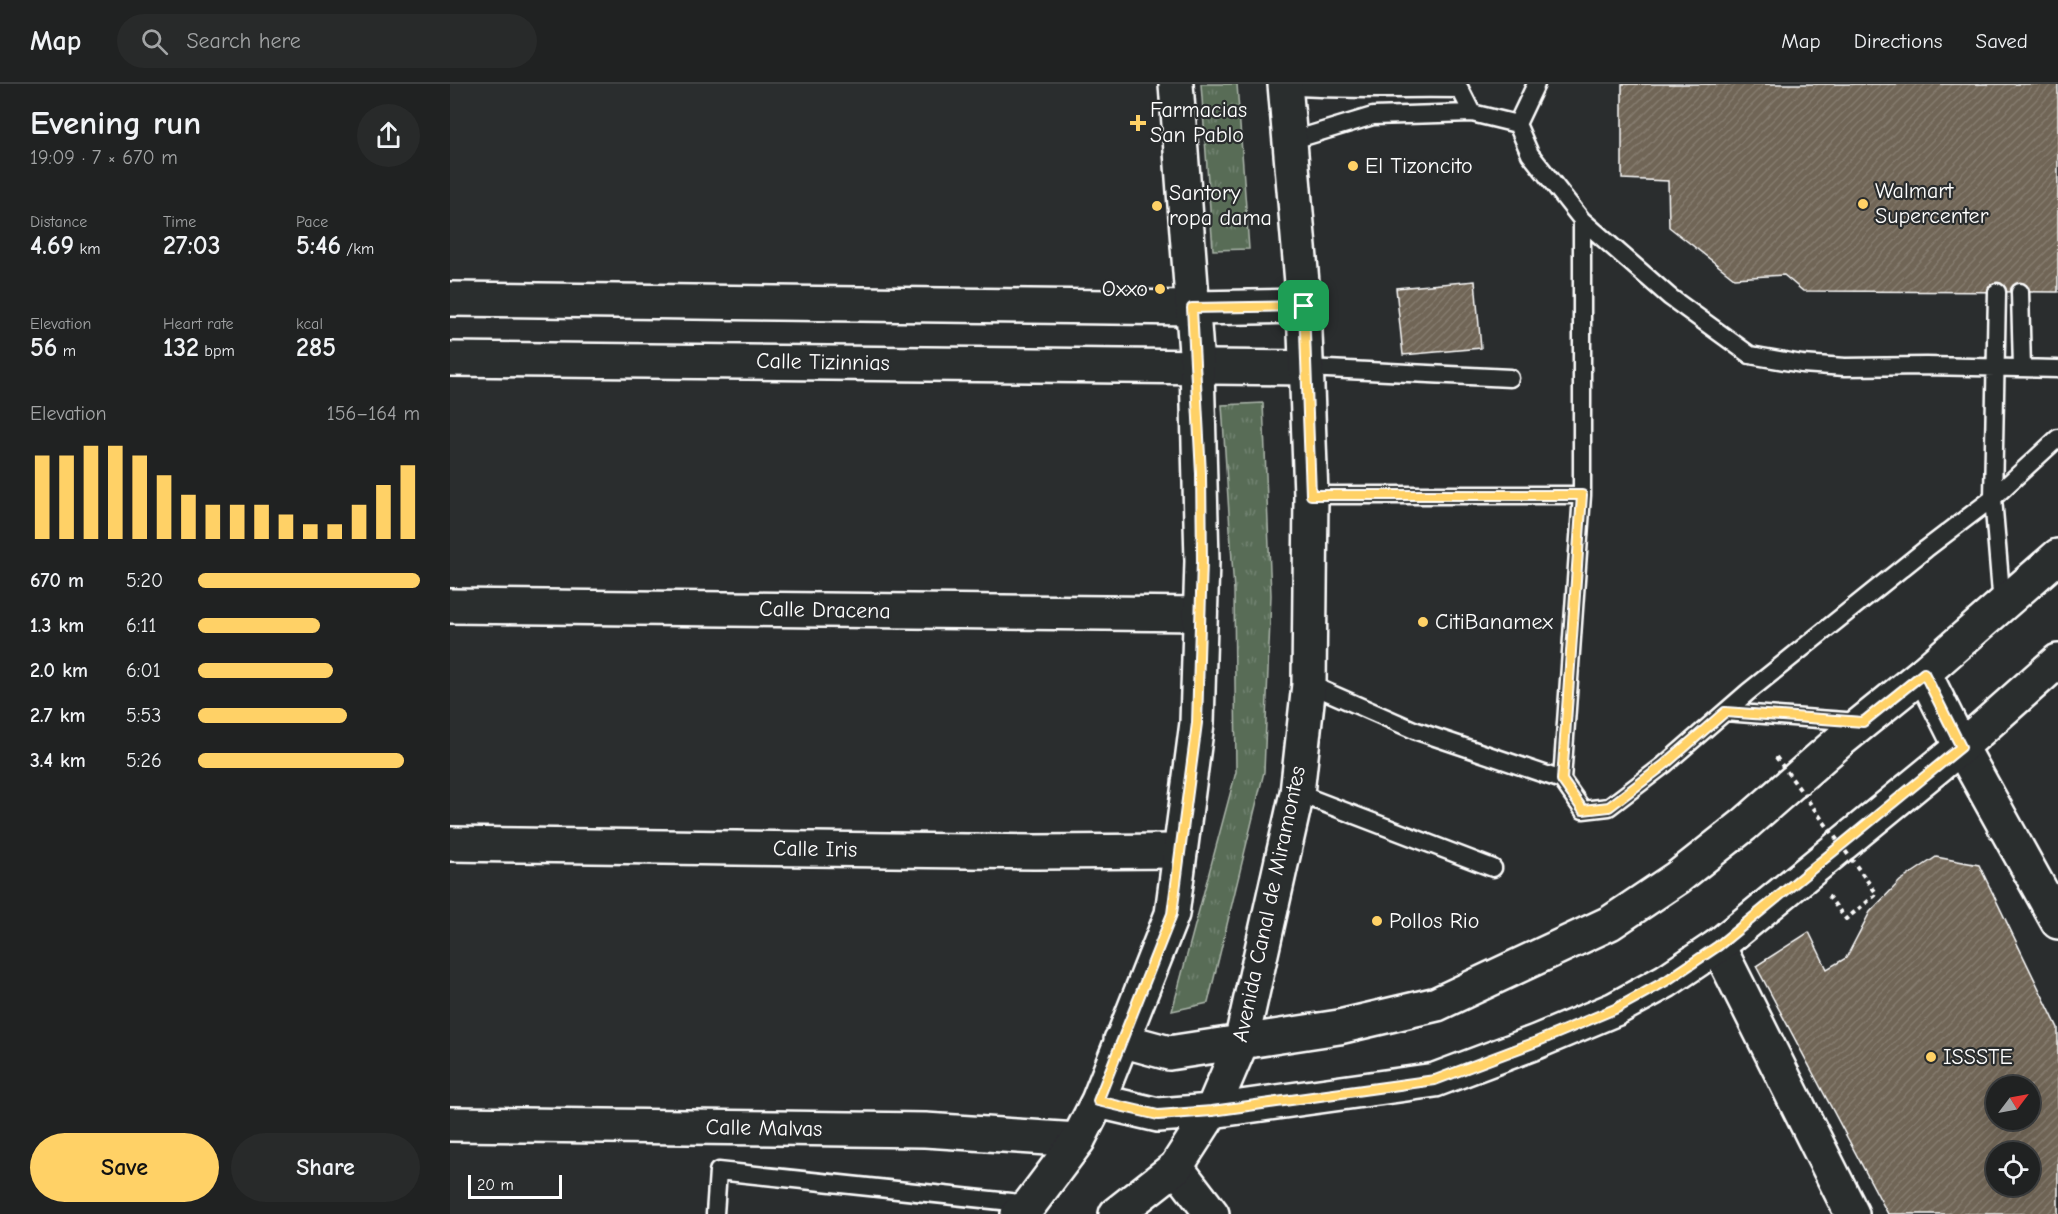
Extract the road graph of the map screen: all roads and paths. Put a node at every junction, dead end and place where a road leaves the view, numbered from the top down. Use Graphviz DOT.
graph roads {
  1 [pos="1176,84"];
  2 [pos="1536,84"];
  3 [pos="1285,85"];
  4 [pos="1390,86"];
  5 [pos="1472,113"];
  6 [pos="1517,124"];
  7 [pos="1290,141"];
  8 [pos="1582,220"];
  9 [pos="1997,292"];
  10 [pos="2020,292"];
  11 [pos="450,299"];
  12 [pos="1304,306"];
  13 [pos="1192,308"];
  14 [pos="450,359"];
  15 [pos="1197,366"];
  16 [pos="1996,367"];
  17 [pos="2022,368"];
  18 [pos="1306,369"];
  19 [pos="2058,369"];
  20 [pos="1510,378"];
  21 [pos="2058,438"];
  22 [pos="1311,495"];
  23 [pos="1582,495"];
  24 [pos="1993,498"];
  25 [pos="2058,556"];
  26 [pos="2002,605"];
  27 [pos="450,606"];
  28 [pos="1200,614"];
  29 [pos="2058,661"];
  30 [pos="1924,673"];
  31 [pos="1309,684"];
  32 [pos="1725,712"];
  33 [pos="1863,722"];
  34 [pos="1961,747"];
  35 [pos="1776,757"];
  36 [pos="1562,780"];
  37 [pos="1296,793"];
  38 [pos="450,844"];
  39 [pos="1180,851"];
  40 [pos="1493,868"];
  41 [pos="1809,872"];
  42 [pos="2058,922"];
  43 [pos="1718,946"];
  44 [pos="1121,1040"];
  45 [pos="1241,1043"];
  46 [pos="1098,1101"];
  47 [pos="1212,1111"];
  48 [pos="450,1124"];
  49 [pos="1078,1140"];
  50 [pos="1176,1167"];
  51 [pos="1024,1209"];
  52 [pos="715,1214"];
  53 [pos="1116,1214"];
  54 [pos="1212,1214"];
  55 [pos="1852,1214"];
  1 -- 13 [label="main road"];
  2 -- 6 [label="lane"];
  3 -- 4 [label="lane"];
  3 -- 7 [label="main road, Avenida Canal de Miramontes"];
  4 -- 5 [label="lane"];
  5 -- 6 [label="lane"];
  5 -- 7 [label="lane"];
  6 -- 8 [label="lane"];
  7 -- 12 [label="main road, Avenida Canal de Miramontes"];
  8 -- 16 [label="lane"];
  8 -- 23 [label="lane"];
  9 -- 16 [label="lane"];
  10 -- 17 [label="lane"];
  11 -- 13 [label="main road"];
  12 -- 13 [label="main road"];
  12 -- 18 [label="main road, Avenida Canal de Miramontes"];
  13 -- 15 [label="main road"];
  14 -- 15 [label="main road, Calle Tizinnias"];
  15 -- 18 [label="main road, Calle Tizinnias"];
  15 -- 28 [label="main road"];
  16 -- 17 [label="lane"];
  16 -- 24 [label="lane"];
  17 -- 19 [label="lane"];
  18 -- 20 [label="lane"];
  18 -- 22 [label="main road, Avenida Canal de Miramontes"];
  21 -- 24 [label="lane"];
  22 -- 23 [label="lane"];
  22 -- 31 [label="main road, Avenida Canal de Miramontes"];
  23 -- 36 [label="lane"];
  24 -- 26 [label="lane"];
  24 -- 32 [label="lane"];
  25 -- 26 [label="main road"];
  26 -- 30 [label="main road"];
  27 -- 28 [label="main road, Calle Dracena"];
  28 -- 39 [label="main road"];
  29 -- 34 [label="main road"];
  30 -- 33 [label="main road"];
  30 -- 34 [label="main road"];
  31 -- 36 [label="lane"];
  31 -- 37 [label="main road, Avenida Canal de Miramontes"];
  32 -- 33 [label="lane"];
  32 -- 36 [label="lane"];
  33 -- 45 [label="main road"];
  34 -- 41 [label="main road"];
  34 -- 42 [label="main road"];
  35 -- 41 [label="path, bridge"];
  37 -- 40 [label="lane"];
  37 -- 45 [label="main road, Avenida Canal de Miramontes"];
  38 -- 39 [label="main road, Calle Iris"];
  39 -- 44 [label="main road"];
  41 -- 43 [label="main road"];
  43 -- 47 [label="main road"];
  43 -- 55 [label="main road"];
  44 -- 45 [label="main road"];
  44 -- 46 [label="main road"];
  45 -- 47 [label="main road, Avenida Canal de Miramontes"];
  46 -- 47 [label="main road"];
  46 -- 49 [label="main road"];
  47 -- 50 [label="main road, Avenida Canal de Miramontes"];
  48 -- 49 [label="main road, Calle Malvas"];
  49 -- 51 [label="main road"];
  50 -- 53 [label="main road, Avenida Canal de Miramontes"];
  50 -- 54 [label="main road"];
  51 -- 52 [label="lane"];
}
